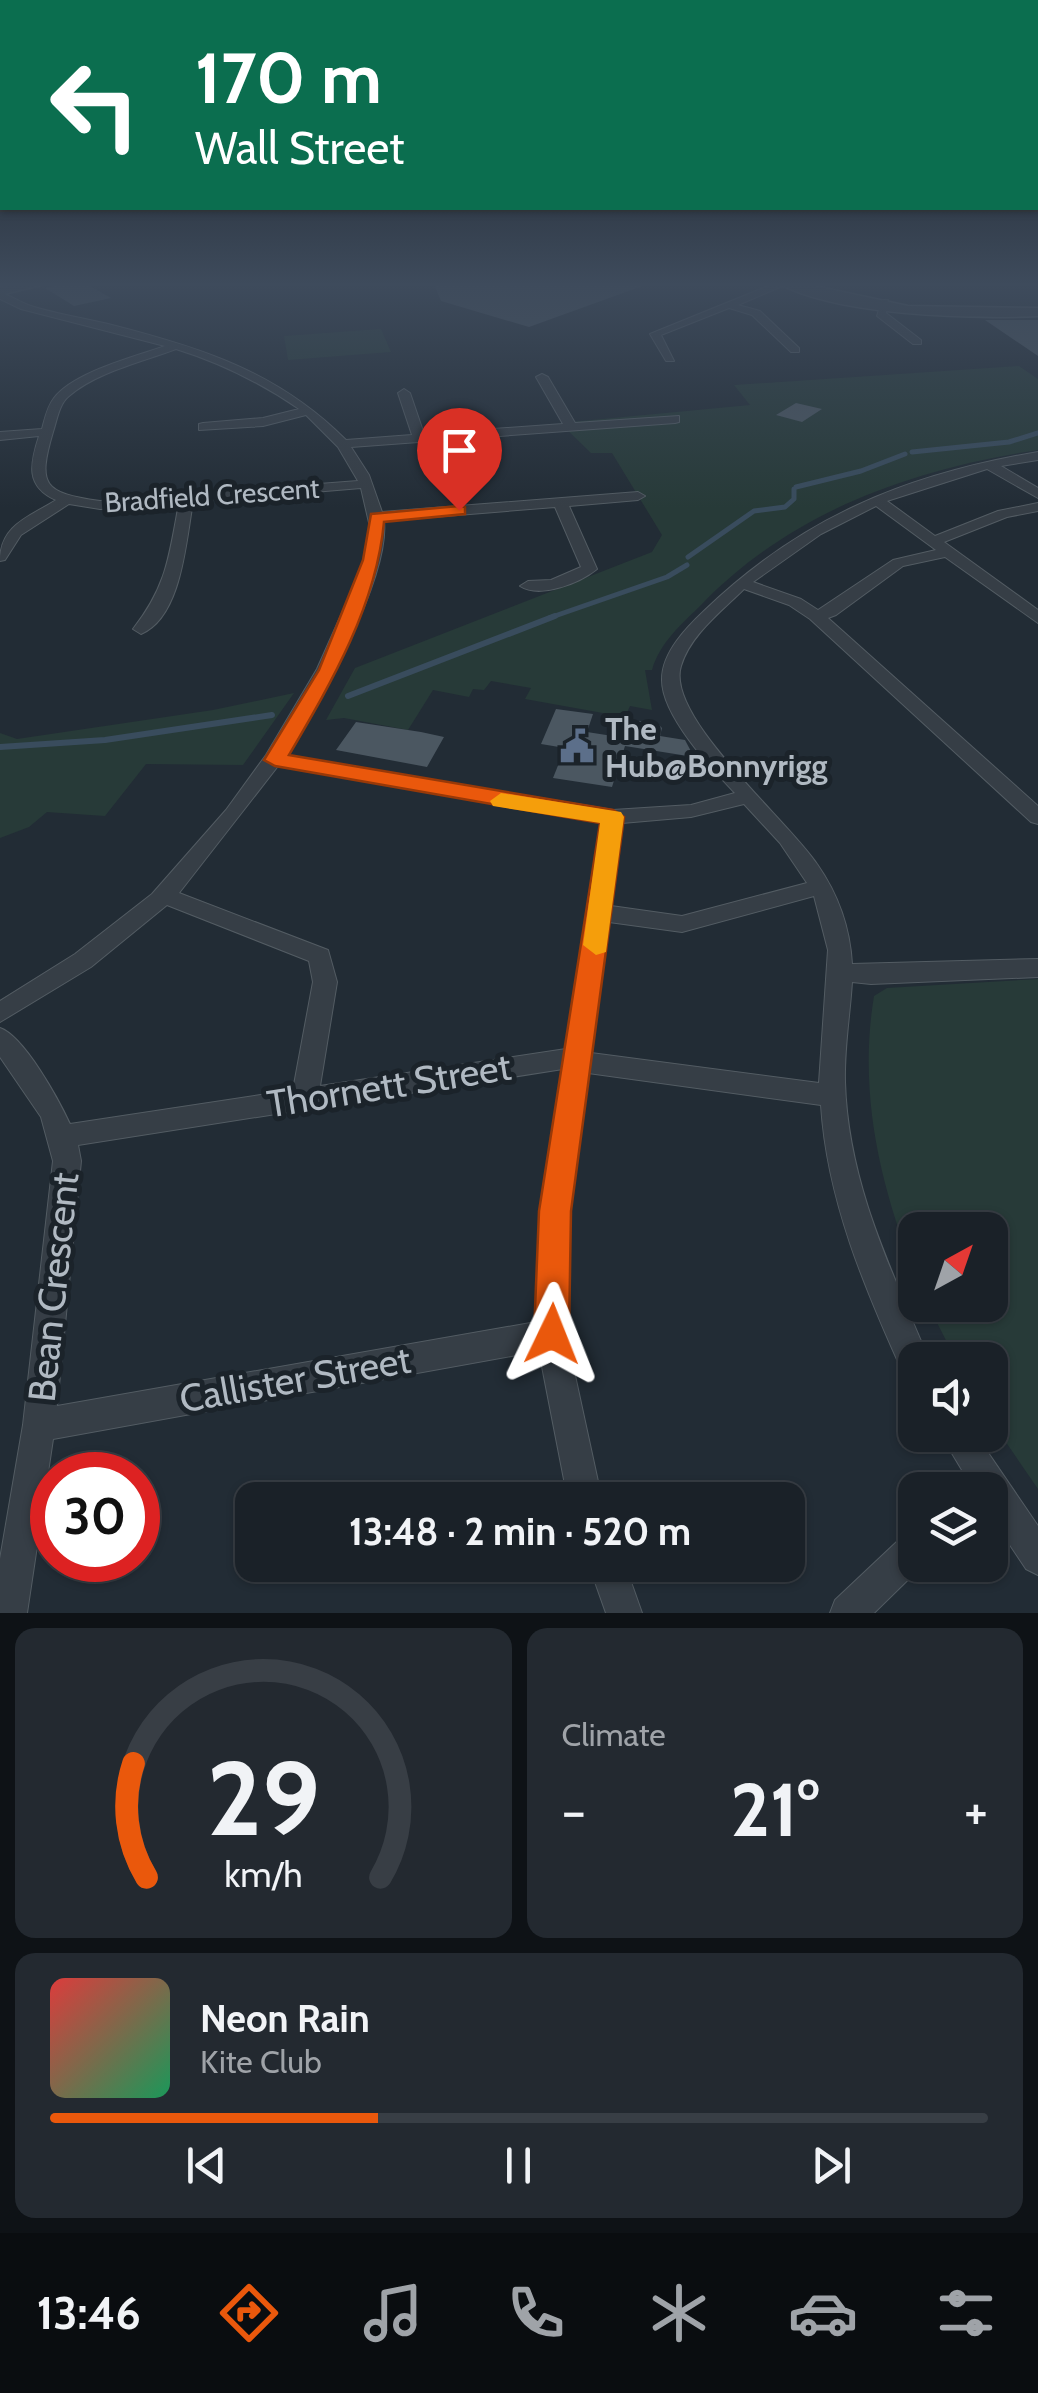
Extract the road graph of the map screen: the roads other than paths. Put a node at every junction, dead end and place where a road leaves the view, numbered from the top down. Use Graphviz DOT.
graph roads {
  1 [pos="147,357"];
  2 [pos="204,357"];
  3 [pos="542,377"];
  4 [pos="404,394"];
  5 [pos="306,411"];
  6 [pos="675,418"];
  7 [pos="570,426"];
  8 [pos="202,430"];
  9 [pos="47,432"];
  10 [pos="0,436"];
  11 [pos="420,437"];
  12 [pos="342,444"];
  13 [pos="1038,456"];
  14 [pos="990,464"];
  15 [pos="366,484"];
  16 [pos="1038,494"];
  17 [pos="638,496"];
  18 [pos="66,500"];
  19 [pos="186,500"];
  20 [pos="878,500"];
  21 [pos="560,502"];
  22 [pos="1038,507"];
  23 [pos="376,518"];
  24 [pos="934,541"];
  25 [pos="949,552"];
  26 [pos="0,557"];
  27 [pos="742,583"];
  28 [pos="528,586"];
  29 [pos="816,616"];
  30 [pos="1038,618"];
  31 [pos="141,629"];
  32 [pos="275,760"];
  33 [pos="749,796"];
  34 [pos="613,817"];
  35 [pos="1038,817"];
  36 [pos="820,887"];
  37 [pos="164,896"];
  38 [pos="602,914"];
  39 [pos="1038,968"];
  40 [pos="841,972"];
  41 [pos="0,1013"];
  42 [pos="0,1038"];
  43 [pos="578,1061"];
  44 [pos="833,1096"];
  45 [pos="305,1097"];
  46 [pos="65,1136"];
  47 [pos="552,1334"];
  48 [pos="905,1342"];
  49 [pos="39,1424"];
  50 [pos="581,1482"];
  51 [pos="1008,1520"];
  52 [pos="1038,1557"];
  53 [pos="898,1564"];
  54 [pos="613,1582"];
  55 [pos="9,1613"];
  56 [pos="624,1613"];
  57 [pos="848,1613"];
  1 -- 9 [label="street, Bradfield Crescent"];
  2 -- 5 [label="street"];
  3 -- 7 [label="street"];
  4 -- 11 [label="street"];
  5 -- 8 [label="street"];
  5 -- 12 [label="street"];
  6 -- 7 [label="street"];
  7 -- 11 [label="street"];
  9 -- 10 [label="street"];
  9 -- 18 [label="street, Bradfield Crescent"];
  11 -- 12 [label="street"];
  12 -- 15 [label="street"];
  13 -- 14 [label="street"];
  14 -- 16 [label="street"];
  14 -- 20 [label="street"];
  15 -- 19 [label="street, Bradfield Crescent"];
  15 -- 23 [label="street"];
  17 -- 21 [label="street"];
  18 -- 19 [label="street, Bradfield Crescent"];
  18 -- 26 [label="street"];
  19 -- 31 [label="street"];
  20 -- 24 [label="street"];
  20 -- 27 [label="street"];
  21 -- 23 [label="street"];
  21 -- 28 [label="street"];
  22 -- 24 [label="street"];
  23 -- 32 [label="street"];
  24 -- 25 [label="street"];
  25 -- 29 [label="street"];
  25 -- 30 [label="street"];
  27 -- 29 [label="street"];
  27 -- 33 [label="street"];
  29 -- 35 [label="street"];
  32 -- 34 [label="street"];
  32 -- 37 [label="street"];
  33 -- 34 [label="street"];
  33 -- 36 [label="street"];
  34 -- 38 [label="street"];
  36 -- 38 [label="street"];
  36 -- 40 [label="street"];
  37 -- 41 [label="street"];
  37 -- 45 [label="street"];
  38 -- 43 [label="street"];
  39 -- 40 [label="street"];
  40 -- 44 [label="street"];
  42 -- 46 [label="street, Bean Crescent"];
  43 -- 44 [label="street, Thornett Street"];
  43 -- 45 [label="street, Thornett Street"];
  43 -- 47 [label="street"];
  44 -- 48 [label="street"];
  45 -- 46 [label="street, Thornett Street"];
  46 -- 49 [label="street, Bean Crescent"];
  47 -- 49 [label="street, Callister Street"];
  47 -- 50 [label="street"];
  49 -- 55 [label="street, Bean Crescent"];
  51 -- 52 [label="street"];
  53 -- 57 [label="street"];
  54 -- 56 [label="street"];
}
